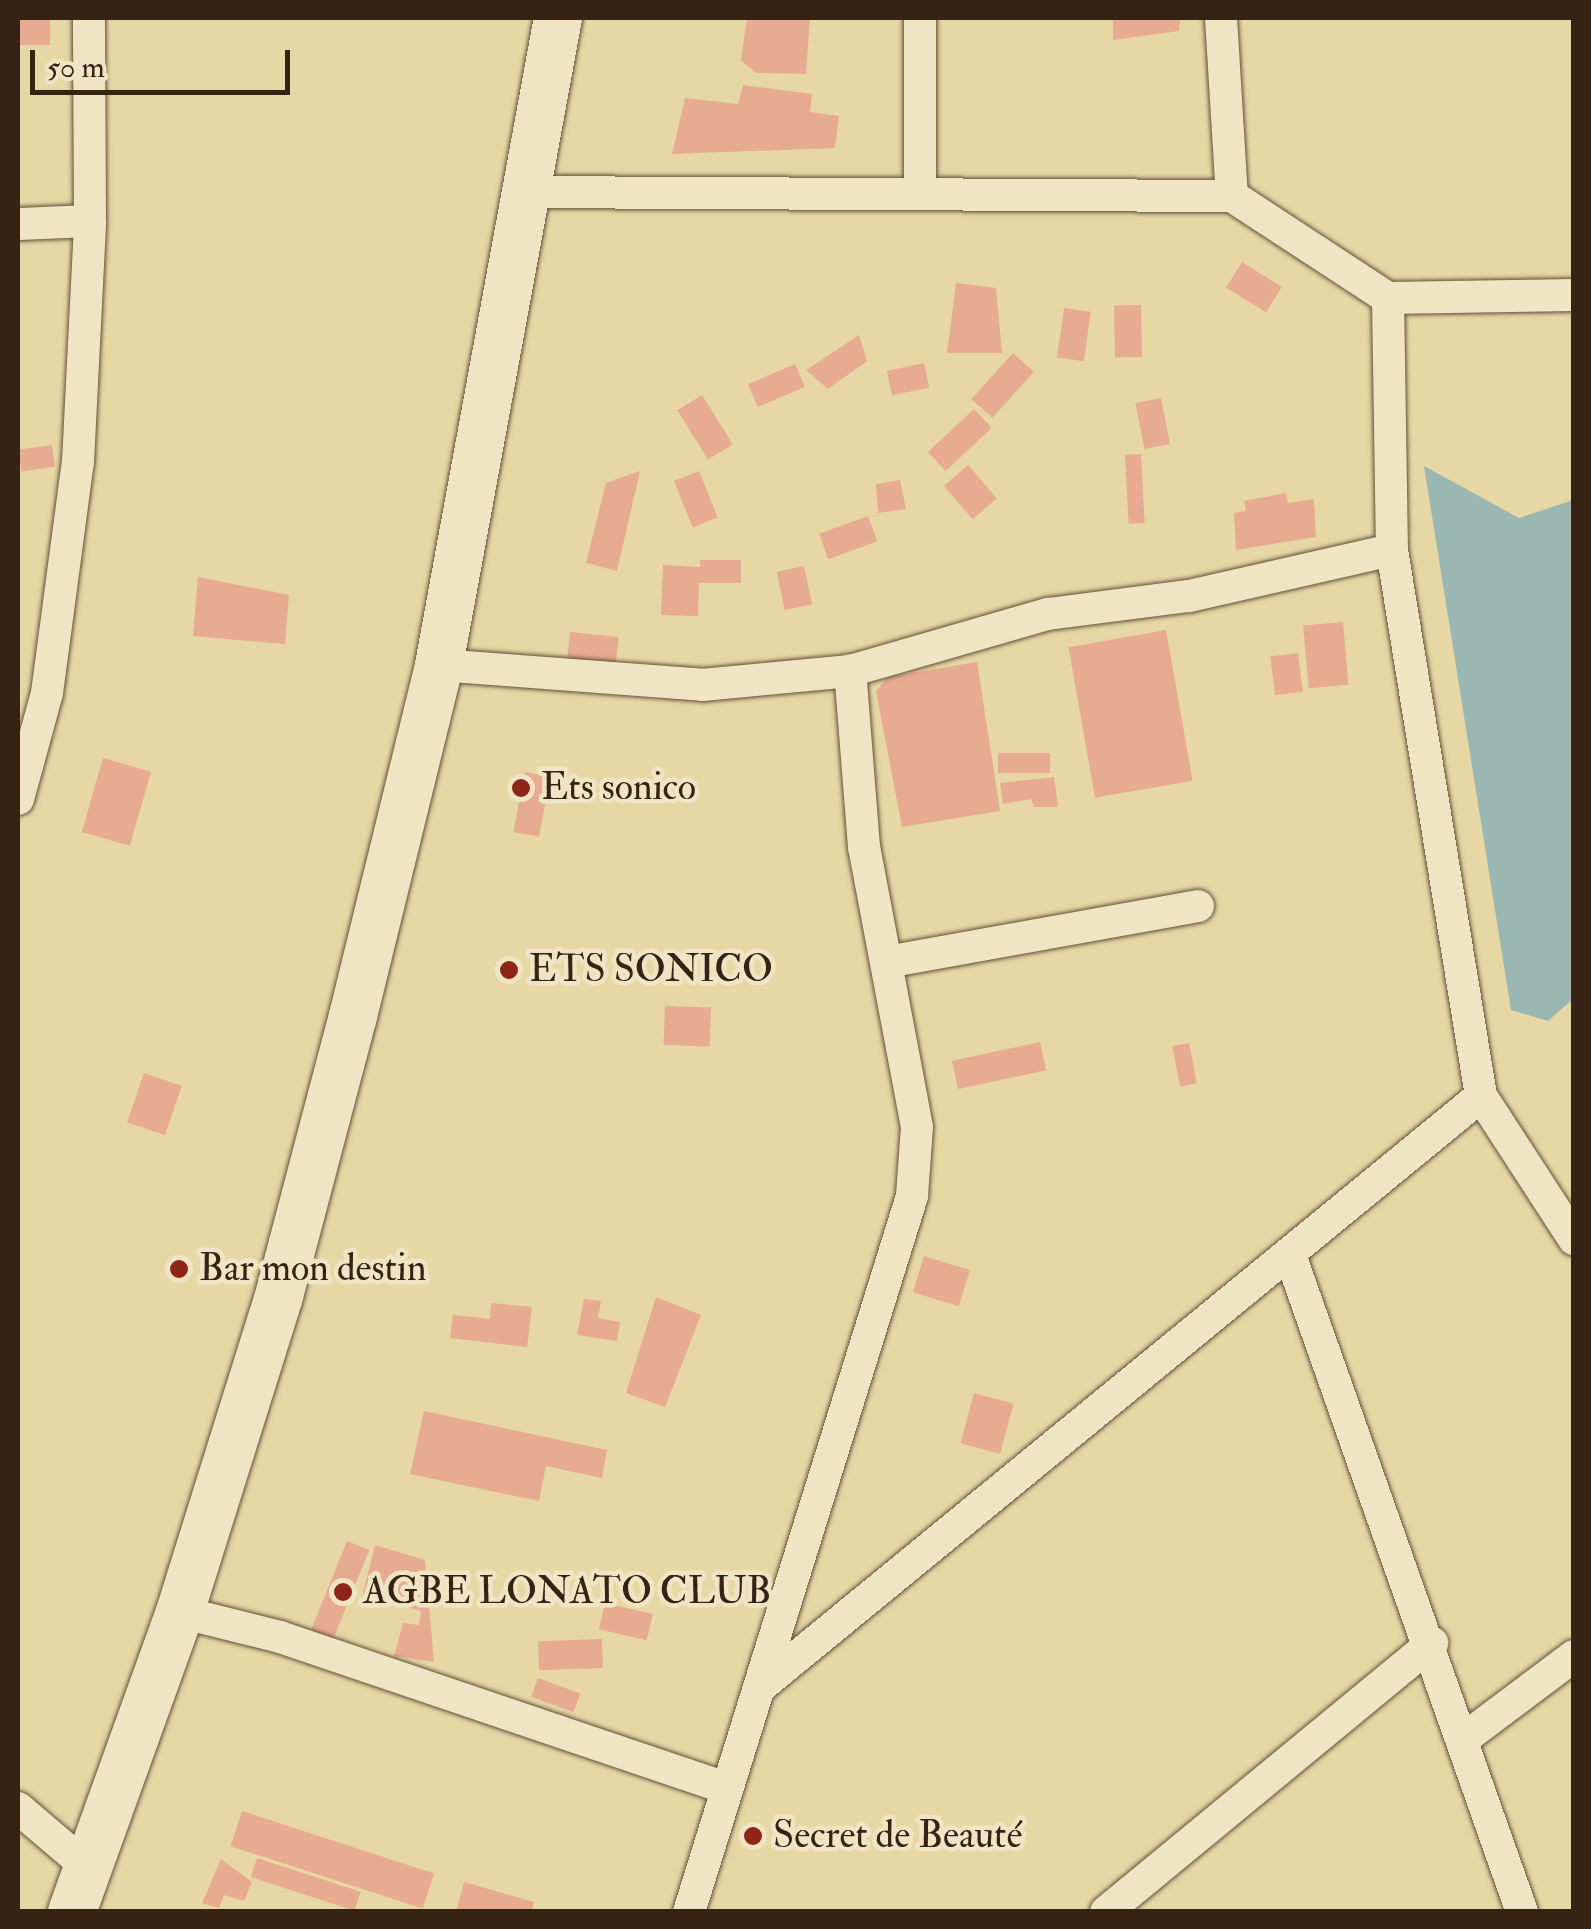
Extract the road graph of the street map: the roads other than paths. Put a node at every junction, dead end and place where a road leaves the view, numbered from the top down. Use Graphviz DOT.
graph roads {
  1 [pos="89,18"];
  2 [pos="558,18"];
  3 [pos="920,18"];
  4 [pos="1221,18"];
  5 [pos="528,192"];
  6 [pos="920,192"];
  7 [pos="1232,196"];
  8 [pos="90,220"];
  9 [pos="18,224"];
  10 [pos="1574,295"];
  11 [pos="1388,298"];
  12 [pos="1392,550"];
  13 [pos="440,665"];
  14 [pos="850,670"];
  15 [pos="18,799"];
  16 [pos="1198,906"];
  17 [pos="887,962"];
  18 [pos="1481,1096"];
  19 [pos="1574,1239"];
  20 [pos="1290,1255"];
  21 [pos="180,1612"];
  22 [pos="1432,1643"];
  23 [pos="1574,1656"];
  24 [pos="760,1687"];
  25 [pos="1466,1736"];
  26 [pos="725,1788"];
  27 [pos="18,1808"];
  28 [pos="82,1891"];
  29 [pos="689,1912"];
  30 [pos="1106,1912"];
  31 [pos="1522,1912"];
  1 -- 8 [label="street"];
  2 -- 5 [label="street"];
  3 -- 6 [label="street"];
  4 -- 7 [label="street"];
  5 -- 6 [label="street"];
  5 -- 13 [label="street"];
  6 -- 7 [label="street"];
  7 -- 11 [label="street"];
  8 -- 9 [label="street"];
  8 -- 15 [label="street"];
  10 -- 11 [label="street"];
  11 -- 12 [label="street"];
  12 -- 14 [label="street"];
  12 -- 18 [label="street"];
  13 -- 14 [label="street"];
  13 -- 21 [label="street"];
  14 -- 17 [label="street"];
  16 -- 17 [label="street"];
  17 -- 24 [label="street"];
  18 -- 19 [label="street"];
  18 -- 20 [label="street"];
  20 -- 22 [label="street"];
  20 -- 24 [label="street"];
  21 -- 26 [label="street"];
  21 -- 28 [label="street"];
  22 -- 25 [label="street"];
  22 -- 30 [label="street"];
  23 -- 25 [label="street"];
  24 -- 26 [label="street"];
  25 -- 31 [label="street"];
  26 -- 29 [label="street"];
  27 -- 28 [label="street"];
}
